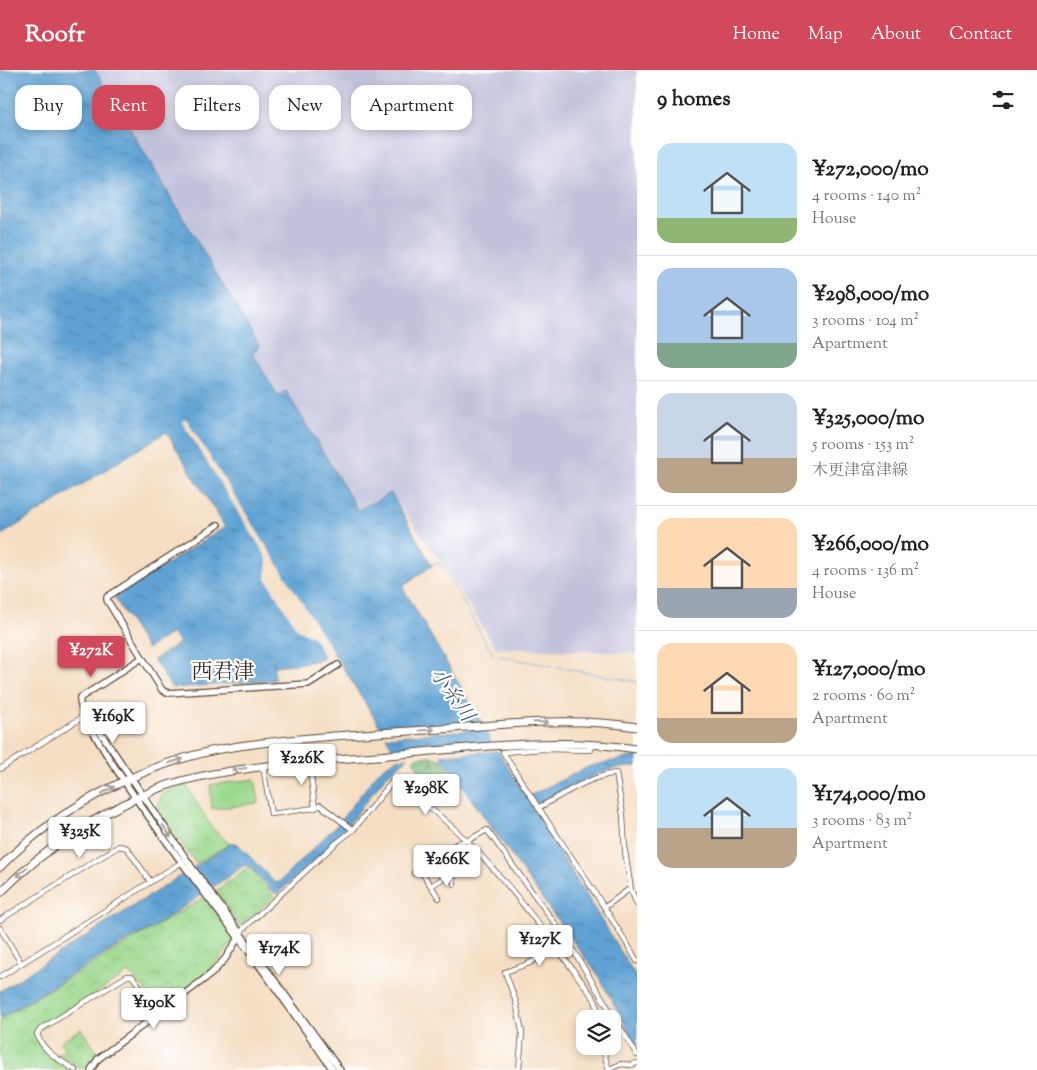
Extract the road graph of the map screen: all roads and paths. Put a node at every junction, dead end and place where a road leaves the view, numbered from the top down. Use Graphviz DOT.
graph roads {
  1 [pos="218,524"];
  2 [pos="142,658"];
  3 [pos="338,665"];
  4 [pos="86,715"];
  5 [pos="637,727"];
  6 [pos="590,744"];
  7 [pos="637,748"];
  8 [pos="309,761"];
  9 [pos="263,766"];
  10 [pos="0,769"];
  11 [pos="128,779"];
  12 [pos="139,797"];
  13 [pos="537,807"];
  14 [pos="315,808"];
  15 [pos="351,829"];
  16 [pos="466,841"];
  17 [pos="450,849"];
  18 [pos="182,862"];
  19 [pos="0,867"];
  20 [pos="189,868"];
  21 [pos="420,870"];
  22 [pos="452,872"];
  23 [pos="414,873"];
  24 [pos="150,881"];
  25 [pos="454,884"];
  26 [pos="431,886"];
  27 [pos="0,893"];
  28 [pos="634,894"];
  29 [pos="439,898"];
  30 [pos="637,904"];
  31 [pos="605,907"];
  32 [pos="0,920"];
  33 [pos="0,928"];
  34 [pos="240,935"];
  35 [pos="555,946"];
  36 [pos="637,961"];
  37 [pos="21,963"];
  38 [pos="0,977"];
  39 [pos="597,1010"];
  40 [pos="160,1013"];
  41 [pos="605,1055"];
  42 [pos="637,1055"];
  43 [pos="637,1062"];
  44 [pos="95,1063"];
  45 [pos="609,1069"];
  46 [pos="75,1070"];
  47 [pos="91,1070"];
  48 [pos="97,1070"];
  49 [pos="333,1070"];
  50 [pos="340,1070"];
  51 [pos="519,1070"];
  1 -- 2 [label="street"];
  2 -- 3 [label="street"];
  2 -- 4 [label="street"];
  4 -- 10 [label="street"];
  4 -- 11 [label="street"];
  11 -- 5 [label="main road, one-way"];
  6 -- 7 [label="main road"];
  6 -- 8 [label="main road"];
  6 -- 13 [label="street"];
  8 -- 9 [label="main road"];
  8 -- 14 [label="street"];
  9 -- 12 [label="main road, one-way"];
  9 -- 14 [label="street"];
  11 -- 12 [label="street"];
  19 -- 11 [label="main road, one-way"];
  12 -- 18 [label="street"];
  12 -- 20 [label="street, one-way"];
  12 -- 27 [label="main road, one-way"];
  13 -- 28 [label="street"];
  13 -- 31 [label="street"];
  14 -- 15 [label="street"];
  15 -- 16 [label="street"];
  15 -- 34 [label="street"];
  16 -- 17 [label="street"];
  16 -- 35 [label="street"];
  16 -- 42 [label="street"];
  17 -- 21 [label="street"];
  17 -- 22 [label="street"];
  18 -- 20 [label="street"];
  18 -- 24 [label="street"];
  20 -- 34 [label="street"];
  21 -- 23 [label="street"];
  21 -- 26 [label="street"];
  22 -- 25 [label="street"];
  22 -- 26 [label="street"];
  24 -- 32 [label="street"];
  24 -- 37 [label="street"];
  26 -- 29 [label="street"];
  28 -- 30 [label="street"];
  28 -- 31 [label="street"];
  31 -- 36 [label="street"];
  33 -- 37 [label="street"];
  34 -- 40 [label="street"];
  34 -- 49 [label="street"];
  34 -- 50 [label="street"];
  35 -- 39 [label="street"];
  35 -- 51 [label="street"];
  37 -- 38 [label="street"];
  40 -- 44 [label="street"];
  40 -- 46 [label="street"];
  41 -- 45 [label="street"];
  43 -- 45 [label="street"];
  44 -- 47 [label="street"];
  44 -- 48 [label="street"];
}
